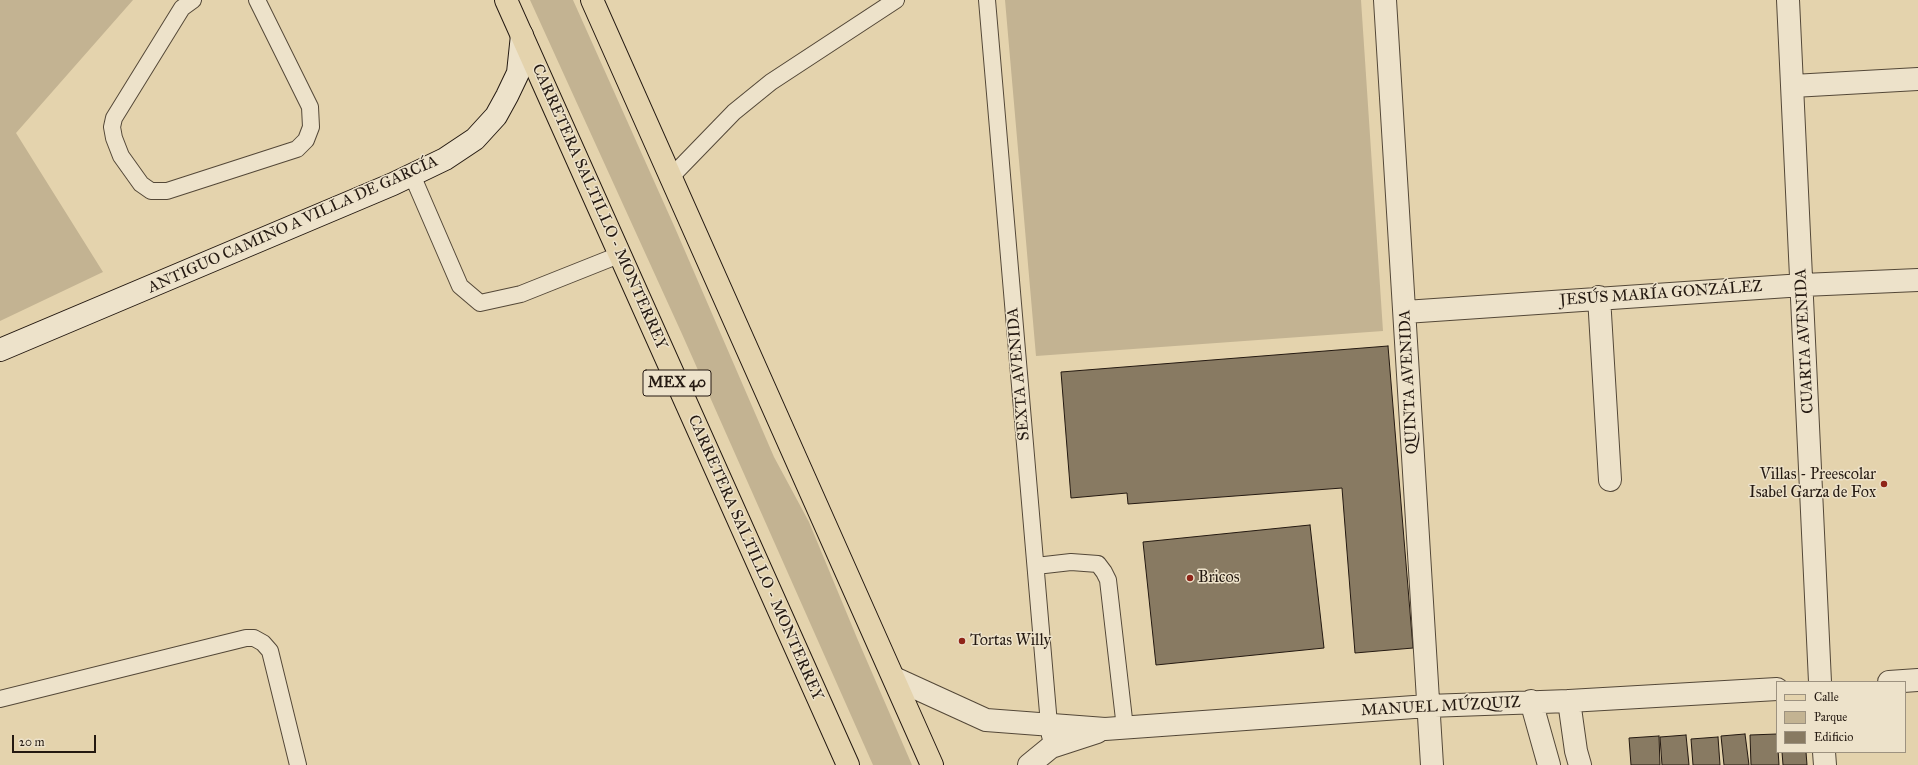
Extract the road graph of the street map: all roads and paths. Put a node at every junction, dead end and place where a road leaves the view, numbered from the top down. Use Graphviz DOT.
graph roads {
  1 [pos="193,0"];
  2 [pos="257,0"];
  3 [pos="506,0"];
  4 [pos="592,0"];
  5 [pos="896,0"];
  6 [pos="987,0"];
  7 [pos="1385,0"];
  8 [pos="1788,0"];
  9 [pos="522,35"];
  10 [pos="1918,79"];
  11 [pos="1793,86"];
  12 [pos="412,175"];
  13 [pos="670,178"];
  14 [pos="619,255"];
  15 [pos="1918,280"];
  16 [pos="1803,285"];
  17 [pos="1599,297"];
  18 [pos="1405,312"];
  19 [pos="0,350"];
  20 [pos="1610,480"];
  21 [pos="1036,566"];
  22 [pos="894,678"];
  23 [pos="1918,680"];
  24 [pos="1820,681"];
  25 [pos="1904,681"];
  26 [pos="1776,689"];
  27 [pos="0,699"];
  28 [pos="1531,701"];
  29 [pos="1569,701"];
  30 [pos="1428,706"];
  31 [pos="1049,724"];
  32 [pos="1115,729"];
  33 [pos="1051,747"];
  34 [pos="1824,753"];
  35 [pos="298,765"];
  36 [pos="848,765"];
  37 [pos="932,765"];
  38 [pos="1029,765"];
  39 [pos="1432,765"];
  40 [pos="1549,765"];
  41 [pos="1580,765"];
  42 [pos="1825,765"];
  1 -- 2 [label="lane"];
  3 -- 9 [label="main road, CARRETERA SALTILLO - MONTERREY / MEX 40"];
  4 -- 13 [label="main road"];
  5 -- 13 [label="lane"];
  6 -- 21 [label="lane, SEXTA AVENIDA"];
  7 -- 18 [label="street, QUINTA AVENIDA"];
  8 -- 11 [label="street, CUARTA AVENIDA"];
  9 -- 12 [label="street, ANTIGUO CAMINO A VILLA DE GARCÍA"];
  9 -- 14 [label="main road, CARRETERA SALTILLO - MONTERREY / MEX 40"];
  10 -- 11 [label="street"];
  11 -- 16 [label="street, CUARTA AVENIDA"];
  12 -- 14 [label="lane"];
  12 -- 19 [label="street, ANTIGUO CAMINO A VILLA DE GARCÍA"];
  13 -- 22 [label="main road"];
  14 -- 36 [label="main road, CARRETERA SALTILLO - MONTERREY / MEX 40"];
  15 -- 16 [label="street, JESÚS MARÍA GONZÁLEZ"];
  16 -- 17 [label="street, JESÚS MARÍA GONZÁLEZ"];
  16 -- 24 [label="street, CUARTA AVENIDA"];
  17 -- 18 [label="street, JESÚS MARÍA GONZÁLEZ"];
  17 -- 20 [label="street"];
  18 -- 30 [label="street, QUINTA AVENIDA"];
  21 -- 31 [label="lane, SEXTA AVENIDA"];
  21 -- 32 [label="lane"];
  22 -- 31 [label="street, MANUEL MÚZQUIZ"];
  22 -- 37 [label="main road"];
  23 -- 25 [label="street"];
  26 -- 29 [label="street, MANUEL MÚZQUIZ"];
  27 -- 35 [label="lane"];
  28 -- 29 [label="street, MANUEL MÚZQUIZ"];
  28 -- 30 [label="street, MANUEL MÚZQUIZ"];
  28 -- 40 [label="street"];
  29 -- 41 [label="street"];
  30 -- 32 [label="street, MANUEL MÚZQUIZ"];
  30 -- 39 [label="street, QUINTA AVENIDA"];
  31 -- 32 [label="street, MANUEL MÚZQUIZ"];
  31 -- 33 [label="lane, SEXTA AVENIDA"];
  32 -- 33 [label="street, MANUEL MÚZQUIZ"];
  33 -- 38 [label="street, MANUEL MÚZQUIZ"];
  34 -- 42 [label="street"];
}
